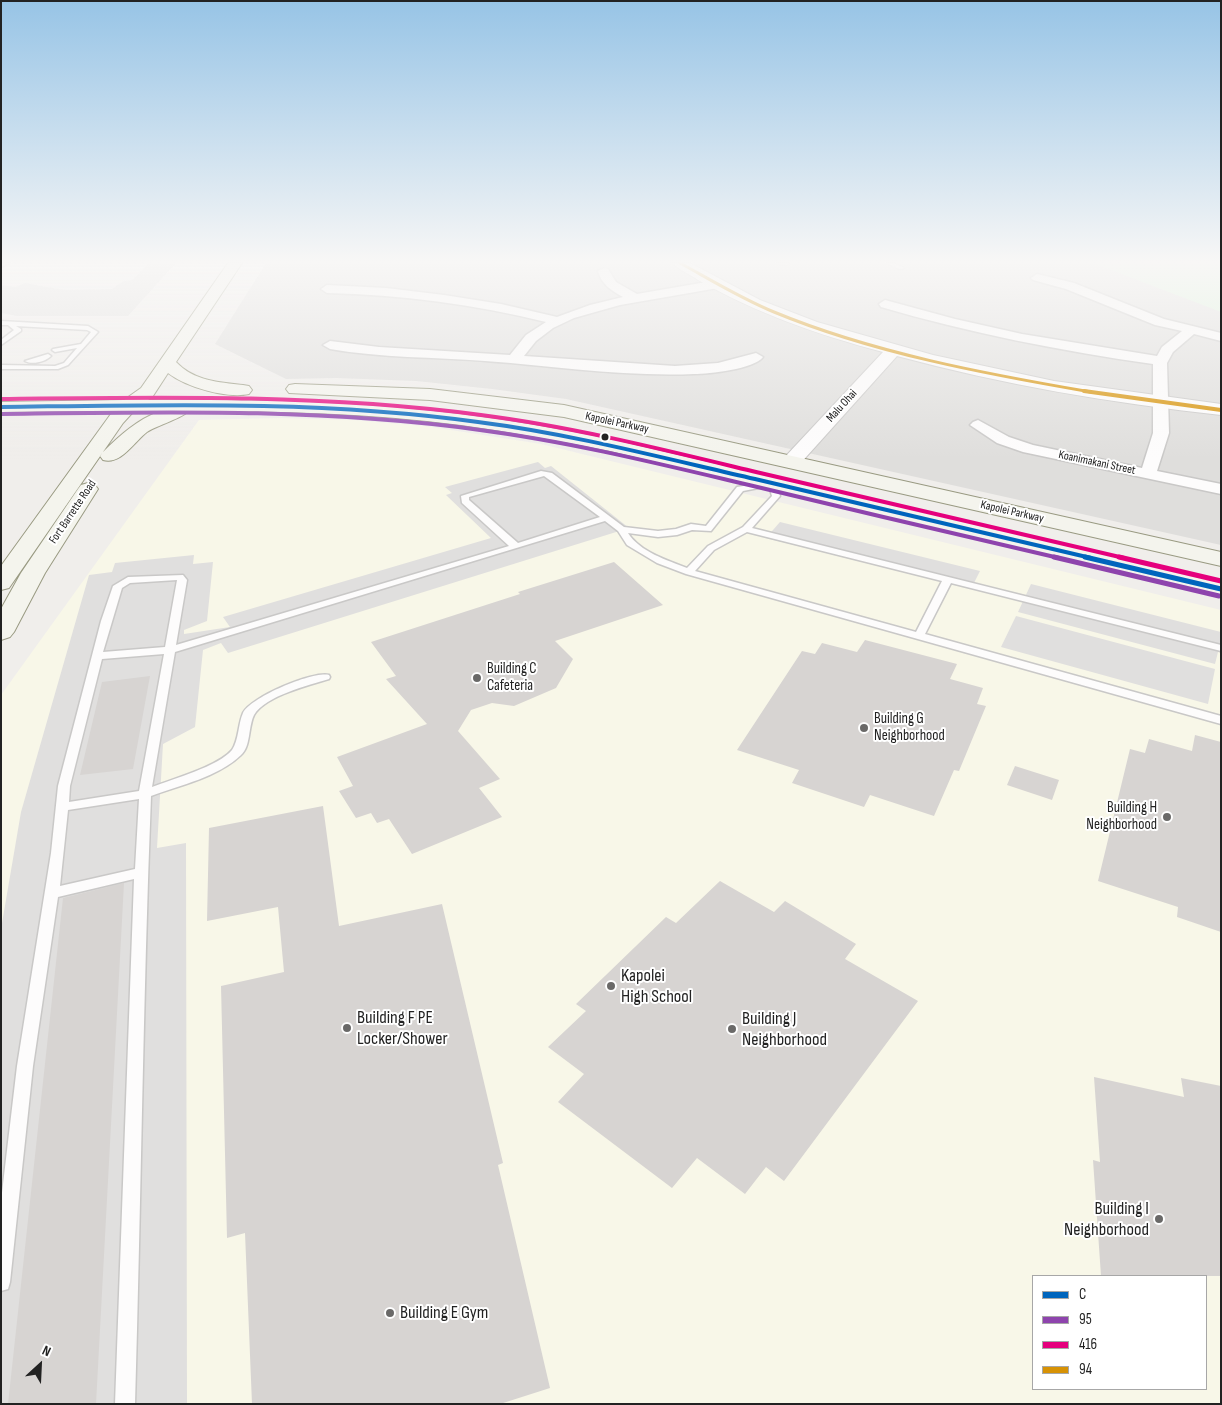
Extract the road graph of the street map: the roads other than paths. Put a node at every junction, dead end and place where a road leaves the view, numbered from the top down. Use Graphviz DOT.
graph roads {
  1 [pos="16,329"];
  2 [pos="89,329"];
  3 [pos="190,329"];
  4 [pos="547,329"];
  5 [pos="827,329"];
  6 [pos="977,329"];
  7 [pos="1185,329"];
  8 [pos="1190,330"];
  9 [pos="1221,336"];
  10 [pos="1,343"];
  11 [pos="84,344"];
  12 [pos="330,345"];
  13 [pos="55,350"];
  14 [pos="894,350"];
  15 [pos="48,356"];
  16 [pos="756,356"];
  17 [pos="514,359"];
  18 [pos="1,361"];
  19 [pos="1161,361"];
  20 [pos="167,362"];
  21 [pos="1,367"];
  22 [pos="243,390"];
  23 [pos="1,394"];
  24 [pos="139,401"];
  25 [pos="1160,403"];
  26 [pos="218,405"];
  27 [pos="1,407"];
  28 [pos="1221,410"];
  29 [pos="978,425"];
  30 [pos="110,456"];
  31 [pos="791,462"];
  32 [pos="1148,474"];
  33 [pos="772,483"];
  34 [pos="1221,489"];
  35 [pos="607,518"];
  36 [pos="746,528"];
  37 [pos="621,529"];
  38 [pos="708,529"];
  39 [pos="516,547"];
  40 [pos="712,548"];
  41 [pos="1221,559"];
  42 [pos="690,572"];
  43 [pos="948,579"];
  44 [pos="1,583"];
  45 [pos="1221,589"];
  46 [pos="1,632"];
  47 [pos="919,636"];
  48 [pos="1221,648"];
  49 [pos="170,650"];
  50 [pos="98,656"];
  51 [pos="325,677"];
  52 [pos="1221,720"];
  53 [pos="145,794"];
  54 [pos="62,807"];
  55 [pos="141,873"];
  56 [pos="53,893"];
  57 [pos="1,1282"];
  58 [pos="125,1404"];
  1 -- 10 [label="lane"];
  2 -- 11 [label="lane"];
  3 -- 20 [label="main road, Fort Barrette Road"];
  4 -- 17 [label="street"];
  5 -- 14 [label="street"];
  6 -- 19 [label="street"];
  7 -- 8 [label="street"];
  8 -- 9 [label="street"];
  8 -- 19 [label="street"];
  11 -- 13 [label="lane"];
  11 -- 21 [label="lane"];
  12 -- 17 [label="street"];
  14 -- 25 [label="street"];
  14 -- 31 [label="street, Malu Ohai"];
  15 -- 18 [label="lane"];
  16 -- 17 [label="street"];
  19 -- 25 [label="street"];
  20 -- 22 [label="main road"];
  20 -- 24 [label="main road, Fort Barrette Road"];
  22 -- 24 [label="main road, Kapolei Parkway"];
  22 -- 31 [label="main road, Kapolei Parkway"];
  23 -- 24 [label="main road, Kapolei Parkway"];
  24 -- 26 [label="main road, Kapolei Parkway"];
  24 -- 27 [label="main road, Kapolei Parkway"];
  24 -- 30 [label="main road, Fort Barrette Road"];
  24 -- 44 [label="main road, Fort Barrette Road"];
  25 -- 28 [label="street"];
  25 -- 32 [label="street"];
  26 -- 30 [label="main road"];
  26 -- 33 [label="main road, Kapolei Parkway"];
  29 -- 32 [label="street, Koanimakani Street"];
  30 -- 46 [label="main road, Fort Barrette Road"];
  31 -- 33 [label="main road"];
  31 -- 41 [label="main road, Kapolei Parkway"];
  32 -- 34 [label="street, Koanimakani Street"];
  33 -- 36 [label="lane"];
  33 -- 38 [label="lane"];
  33 -- 45 [label="main road, Kapolei Parkway"];
  35 -- 37 [label="lane"];
  35 -- 39 [label="lane"];
  35 -- 39 [label="lane"];
  36 -- 40 [label="lane"];
  36 -- 43 [label="lane"];
  37 -- 38 [label="lane"];
  37 -- 42 [label="lane"];
  38 -- 40 [label="lane"];
  39 -- 49 [label="lane"];
  40 -- 42 [label="lane"];
  42 -- 47 [label="lane"];
  43 -- 47 [label="lane"];
  43 -- 48 [label="lane"];
  47 -- 52 [label="lane"];
  49 -- 50 [label="lane"];
  49 -- 50 [label="lane"];
  49 -- 53 [label="lane"];
  50 -- 54 [label="lane"];
  51 -- 53 [label="lane"];
  53 -- 54 [label="lane"];
  53 -- 55 [label="lane"];
  54 -- 56 [label="lane"];
  55 -- 56 [label="lane"];
  55 -- 58 [label="lane"];
  56 -- 57 [label="lane"];
}
